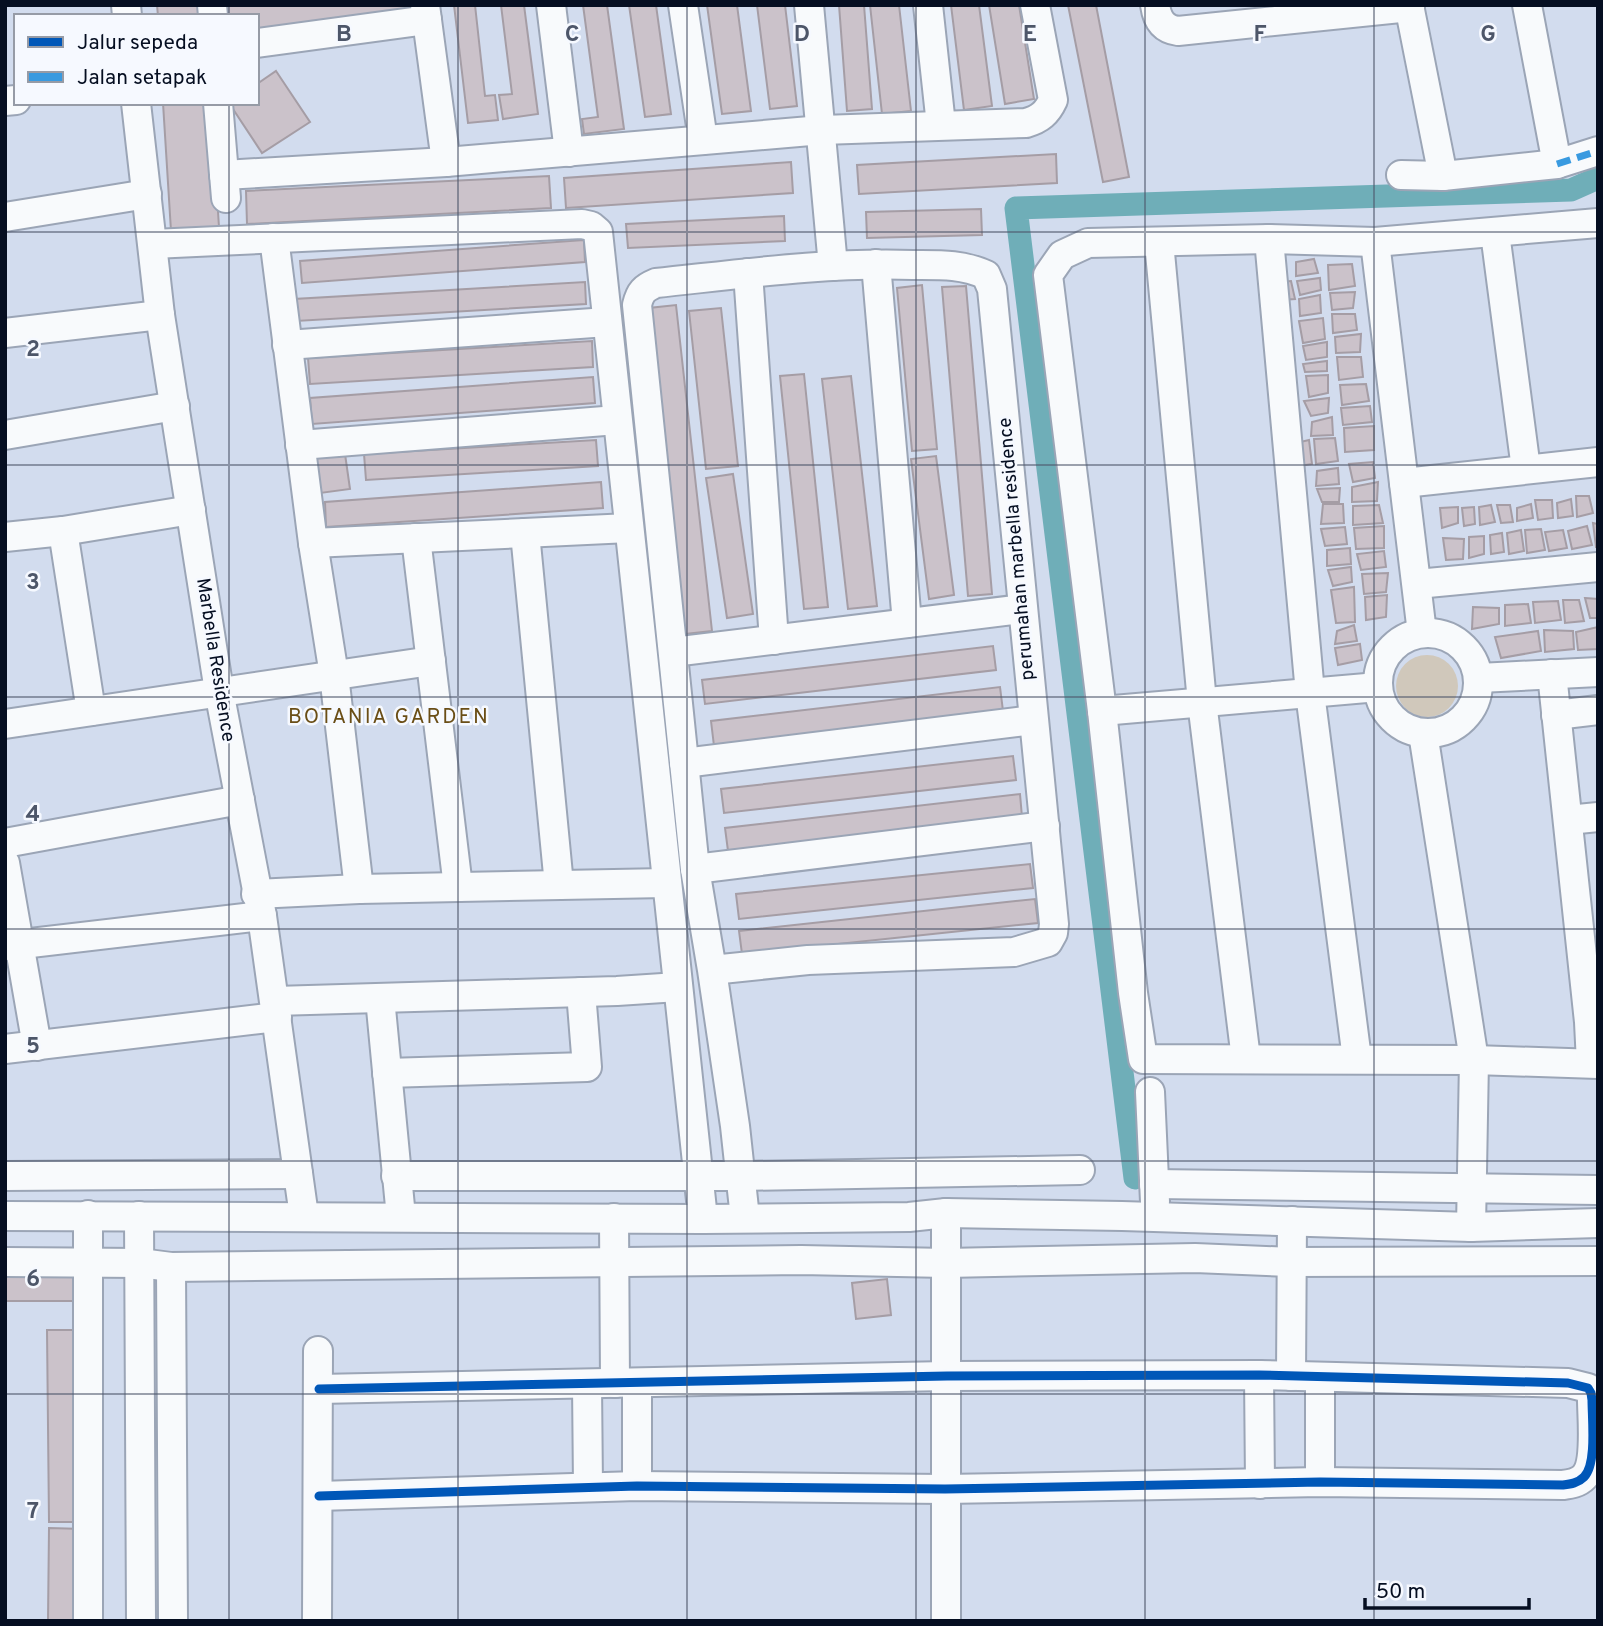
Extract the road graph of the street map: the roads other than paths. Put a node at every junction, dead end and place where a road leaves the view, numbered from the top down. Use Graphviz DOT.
graph roads {
  1 [pos="551,5"];
  2 [pos="683,5"];
  3 [pos="809,5"];
  4 [pos="928,5"];
  5 [pos="1035,5"];
  6 [pos="1156,5"];
  7 [pos="1527,5"];
  8 [pos="1409,6"];
  9 [pos="426,13"];
  10 [pos="259,43"];
  11 [pos="136,105"];
  12 [pos="218,105"];
  13 [pos="941,125"];
  14 [pos="822,130"];
  15 [pos="703,140"];
  16 [pos="1598,151"];
  17 [pos="569,152"];
  18 [pos="446,162"];
  19 [pos="1557,164"];
  20 [pos="1401,175"];
  21 [pos="1443,176"];
  22 [pos="147,194"];
  23 [pos="5,217"];
  24 [pos="1598,223"];
  25 [pos="1495,233"];
  26 [pos="274,238"];
  27 [pos="1269,239"];
  28 [pos="1159,242"];
  29 [pos="1376,243"];
  30 [pos="153,244"];
  31 [pos="876,264"];
  32 [pos="833,266"];
  33 [pos="748,273"];
  34 [pos="160,315"];
  35 [pos="607,322"];
  36 [pos="5,333"];
  37 [pos="287,345"];
  38 [pos="175,406"];
  39 [pos="617,419"];
  40 [pos="5,435"];
  41 [pos="300,445"];
  42 [pos="1598,462"];
  43 [pos="1526,469"];
  44 [pos="1404,483"];
  45 [pos="191,510"];
  46 [pos="629,528"];
  47 [pos="63,531"];
  48 [pos="524,533"];
  49 [pos="5,537"];
  50 [pos="416,538"];
  51 [pos="313,543"];
  52 [pos="1598,567"];
  53 [pos="1417,584"];
  54 [pos="1022,609"];
  55 [pos="907,623"];
  56 [pos="1422,633"];
  57 [pos="774,640"];
  58 [pos="673,652"];
  59 [pos="431,661"];
  60 [pos="1598,672"];
  61 [pos="1552,674"];
  62 [pos="334,675"];
  63 [pos="1479,678"];
  64 [pos="1378,687"];
  65 [pos="219,691"];
  66 [pos="1310,693"];
  67 [pos="1202,702"];
  68 [pos="1598,710"];
  69 [pos="91,711"];
  70 [pos="1102,711"];
  71 [pos="1556,715"];
  72 [pos="1033,720"];
  73 [pos="5,724"];
  74 [pos="1423,733"];
  75 [pos="684,763"];
  76 [pos="240,800"];
  77 [pos="1598,817"];
  78 [pos="1568,820"];
  79 [pos="1045,826"];
  80 [pos="5,843"];
  81 [pos="5,863"];
  82 [pos="695,869"];
  83 [pos="666,883"];
  84 [pos="559,886"];
  85 [pos="458,887"];
  86 [pos="359,890"];
  87 [pos="259,905"];
  88 [pos="1588,920"];
  89 [pos="12,945"];
  90 [pos="712,970"];
  91 [pos="678,987"];
  92 [pos="581,992"];
  93 [pos="380,998"];
  94 [pos="276,1009"];
  95 [pos="1593,1021"];
  96 [pos="37,1045"];
  97 [pos="5,1049"];
  98 [pos="1246,1059"];
  99 [pos="1357,1059"];
  100 [pos="1474,1060"];
  101 [pos="1594,1063"];
  102 [pos="387,1073"];
  103 [pos="1150,1092"];
  104 [pos="1080,1170"];
  105 [pos="298,1174"];
  106 [pos="50,1175"];
  107 [pos="5,1176"];
  108 [pos="397,1176"];
  109 [pos="742,1176"];
  110 [pos="698,1177"];
  111 [pos="1154,1184"];
  112 [pos="1472,1188"];
  113 [pos="1598,1190"];
  114 [pos="946,1213"];
  115 [pos="50,1215"];
  116 [pos="88,1215"];
  117 [pos="5,1216"];
  118 [pos="139,1216"];
  119 [pos="304,1216"];
  120 [pos="401,1217"];
  121 [pos="908,1217"];
  122 [pos="1155,1217"];
  123 [pos="614,1218"];
  124 [pos="745,1218"];
  125 [pos="703,1219"];
  126 [pos="1292,1222"];
  127 [pos="1598,1223"];
  128 [pos="1483,1227"];
  129 [pos="1598,1261"];
  130 [pos="5,1262"];
  131 [pos="615,1262"];
  132 [pos="933,1262"];
  133 [pos="1291,1262"];
  134 [pos="1501,1262"];
  135 [pos="86,1263"];
  136 [pos="140,1264"];
  137 [pos="171,1267"];
  138 [pos="318,1351"];
  139 [pos="1259,1375"];
  140 [pos="947,1376"];
  141 [pos="1291,1376"];
  142 [pos="1320,1377"];
  143 [pos="626,1383"];
  144 [pos="587,1384"];
  145 [pos="318,1390"];
  146 [pos="1320,1482"];
  147 [pos="1260,1484"];
  148 [pos="637,1486"];
  149 [pos="588,1488"];
  150 [pos="946,1489"];
  151 [pos="319,1496"];
  152 [pos="89,1621"];
  153 [pos="141,1621"];
  154 [pos="173,1621"];
  155 [pos="317,1621"];
  156 [pos="946,1621"];
  1 -- 17 [label="street"];
  2 -- 15 [label="street"];
  3 -- 14 [label="street"];
  4 -- 13 [label="street"];
  5 -- 13 [label="street"];
  6 -- 8 [label="street"];
  7 -- 19 [label="street"];
  8 -- 21 [label="street"];
  9 -- 10 [label="street"];
  9 -- 18 [label="street"];
  11 -- 22 [label="street, Marbella Residence"];
  12 -- 18 [label="street"];
  13 -- 14 [label="street"];
  14 -- 15 [label="street"];
  14 -- 32 [label="street"];
  15 -- 17 [label="street"];
  16 -- 19 [label="street"];
  17 -- 18 [label="street"];
  19 -- 21 [label="street"];
  20 -- 21 [label="street"];
  22 -- 23 [label="street"];
  22 -- 30 [label="street, Marbella Residence"];
  24 -- 25 [label="street"];
  25 -- 29 [label="street"];
  25 -- 43 [label="street"];
  26 -- 30 [label="street"];
  26 -- 35 [label="street"];
  26 -- 37 [label="street"];
  27 -- 28 [label="street"];
  27 -- 29 [label="street"];
  27 -- 66 [label="street"];
  28 -- 67 [label="street"];
  28 -- 70 [label="street"];
  29 -- 44 [label="street"];
  30 -- 34 [label="street, Marbella Residence"];
  31 -- 32 [label="street, perumahan marbella residence"];
  31 -- 54 [label="street, perumahan marbella residence"];
  31 -- 55 [label="street"];
  32 -- 33 [label="street, perumahan marbella residence"];
  33 -- 57 [label="street"];
  33 -- 58 [label="street, perumahan marbella residence"];
  34 -- 36 [label="street"];
  34 -- 38 [label="street, Marbella Residence"];
  35 -- 37 [label="street"];
  35 -- 39 [label="street"];
  37 -- 41 [label="street"];
  38 -- 40 [label="street"];
  38 -- 45 [label="street, Marbella Residence"];
  39 -- 41 [label="street"];
  39 -- 46 [label="street"];
  41 -- 51 [label="street"];
  42 -- 43 [label="street"];
  43 -- 44 [label="street"];
  44 -- 53 [label="street"];
  45 -- 47 [label="street"];
  45 -- 65 [label="street, Marbella Residence"];
  46 -- 48 [label="street"];
  46 -- 83 [label="street"];
  47 -- 49 [label="street"];
  47 -- 69 [label="street"];
  48 -- 50 [label="street"];
  48 -- 84 [label="street"];
  50 -- 51 [label="street"];
  50 -- 59 [label="street"];
  51 -- 62 [label="street"];
  52 -- 53 [label="street"];
  53 -- 56 [label="street"];
  54 -- 55 [label="street"];
  54 -- 72 [label="street, perumahan marbella residence"];
  55 -- 57 [label="street"];
  56 -- 63 [label="street"];
  56 -- 64 [label="street"];
  57 -- 58 [label="street"];
  58 -- 75 [label="street"];
  59 -- 62 [label="street"];
  59 -- 85 [label="street"];
  60 -- 61 [label="street"];
  61 -- 63 [label="street"];
  61 -- 71 [label="street"];
  62 -- 65 [label="street"];
  62 -- 86 [label="street"];
  63 -- 74 [label="street"];
  64 -- 66 [label="street"];
  64 -- 74 [label="street"];
  65 -- 69 [label="street"];
  65 -- 76 [label="street, Marbella Residence"];
  66 -- 67 [label="street"];
  66 -- 99 [label="street"];
  67 -- 70 [label="street"];
  67 -- 98 [label="street"];
  68 -- 71 [label="street"];
  69 -- 73 [label="street"];
  70 -- 98 [label="street"];
  71 -- 78 [label="street"];
  72 -- 75 [label="street"];
  72 -- 79 [label="street, perumahan marbella residence"];
  74 -- 100 [label="street"];
  75 -- 82 [label="street"];
  76 -- 80 [label="street"];
  76 -- 87 [label="street, Marbella Residence"];
  77 -- 78 [label="street"];
  78 -- 88 [label="street"];
  79 -- 82 [label="street"];
  79 -- 90 [label="street, perumahan marbella residence"];
  81 -- 89 [label="street"];
  82 -- 90 [label="street"];
  83 -- 84 [label="street"];
  83 -- 91 [label="street"];
  84 -- 85 [label="street"];
  85 -- 86 [label="street"];
  86 -- 87 [label="street"];
  87 -- 89 [label="street"];
  87 -- 94 [label="street, Marbella Residence"];
  88 -- 95 [label="street"];
  89 -- 96 [label="street"];
  90 -- 109 [label="street"];
  91 -- 92 [label="street"];
  91 -- 110 [label="street"];
  92 -- 93 [label="street"];
  92 -- 102 [label="street"];
  93 -- 94 [label="street"];
  93 -- 102 [label="street"];
  94 -- 96 [label="street"];
  94 -- 105 [label="street, Marbella Residence"];
  95 -- 101 [label="street"];
  96 -- 97 [label="street"];
  98 -- 99 [label="street"];
  99 -- 100 [label="street"];
  100 -- 101 [label="street"];
  100 -- 112 [label="street"];
  102 -- 108 [label="street"];
  103 -- 111 [label="street"];
  104 -- 109 [label="street"];
  105 -- 106 [label="street"];
  105 -- 119 [label="street, Marbella Residence"];
  106 -- 107 [label="street"];
  106 -- 115 [label="street"];
  108 -- 110 [label="street"];
  108 -- 120 [label="street"];
  109 -- 110 [label="street"];
  109 -- 124 [label="street"];
  110 -- 125 [label="street"];
  111 -- 112 [label="street"];
  111 -- 122 [label="street"];
  112 -- 113 [label="street"];
  112 -- 128 [label="street"];
  114 -- 121 [label="street"];
  114 -- 122 [label="street"];
  114 -- 132 [label="street"];
  115 -- 116 [label="street"];
  115 -- 117 [label="street"];
  116 -- 118 [label="street"];
  116 -- 135 [label="street"];
  118 -- 119 [label="street"];
  118 -- 136 [label="street"];
  119 -- 120 [label="street"];
  120 -- 123 [label="street"];
  121 -- 124 [label="street"];
  121 -- 132 [label="street"];
  122 -- 126 [label="street"];
  123 -- 125 [label="street"];
  123 -- 131 [label="street"];
  124 -- 125 [label="street"];
  126 -- 128 [label="street"];
  126 -- 133 [label="street"];
  127 -- 128 [label="street"];
  128 -- 134 [label="street"];
  129 -- 134 [label="street"];
  130 -- 135 [label="street"];
  131 -- 132 [label="street"];
  131 -- 137 [label="street"];
  131 -- 143 [label="street"];
  132 -- 133 [label="street"];
  132 -- 140 [label="street"];
  133 -- 134 [label="street"];
  133 -- 141 [label="street"];
  135 -- 136 [label="street"];
  135 -- 152 [label="street"];
  136 -- 137 [label="street"];
  136 -- 153 [label="street"];
  137 -- 154 [label="street"];
  138 -- 145 [label="street"];
  139 -- 140 [label="street"];
  139 -- 141 [label="street"];
  139 -- 147 [label="street"];
  140 -- 143 [label="street"];
  140 -- 150 [label="street"];
  141 -- 142 [label="street"];
  142 -- 146 [label="street"];
  142 -- 146 [label="street"];
  143 -- 144 [label="street"];
  143 -- 148 [label="street"];
  144 -- 145 [label="street"];
  144 -- 149 [label="street"];
  145 -- 151 [label="street"];
  146 -- 147 [label="street"];
  147 -- 150 [label="street"];
  148 -- 149 [label="street"];
  148 -- 150 [label="street"];
  149 -- 151 [label="street"];
  150 -- 156 [label="street"];
  151 -- 155 [label="street"];
}
